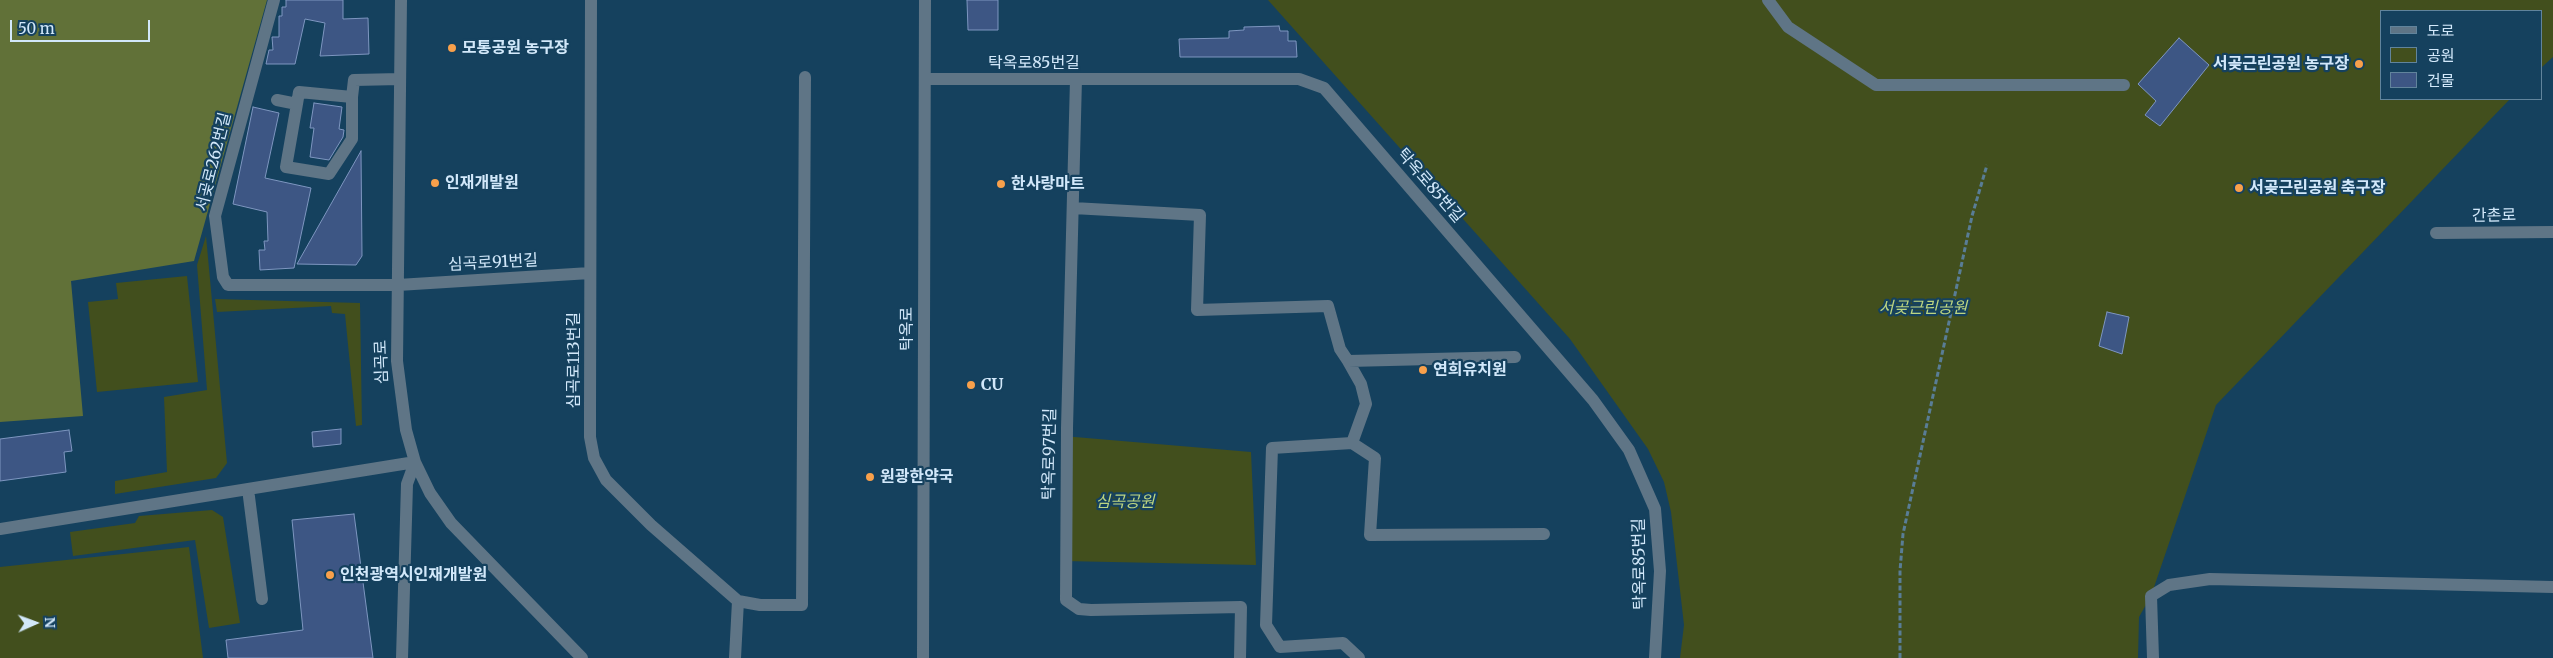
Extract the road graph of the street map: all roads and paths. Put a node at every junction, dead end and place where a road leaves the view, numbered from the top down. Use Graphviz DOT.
graph roads {
  1 [pos="274,0"];
  2 [pos="401,0"];
  3 [pos="591,0"];
  4 [pos="925,0"];
  5 [pos="1768,0"];
  6 [pos="805,77"];
  7 [pos="925,78"];
  8 [pos="400,79"];
  9 [pos="1076,79"];
  10 [pos="2124,85"];
  11 [pos="352,97"];
  12 [pos="276,100"];
  13 [pos="297,104"];
  14 [pos="1987,164"];
  15 [pos="1073,208"];
  16 [pos="2553,232"];
  17 [pos="2436,234"];
  18 [pos="590,273"];
  19 [pos="398,285"];
  20 [pos="1515,357"];
  21 [pos="1348,361"];
  22 [pos="1352,443"];
  23 [pos="415,462"];
  24 [pos="248,489"];
  25 [pos="0,529"];
  26 [pos="1544,534"];
  27 [pos="2553,587"];
  28 [pos="262,599"];
  29 [pos="738,600"];
  30 [pos="402,658"];
  31 [pos="582,658"];
  32 [pos="735,658"];
  33 [pos="923,658"];
  34 [pos="1240,658"];
  35 [pos="1359,658"];
  36 [pos="1655,658"];
  37 [pos="1900,658"];
  38 [pos="2153,658"];
  1 -- 19 [label="street, 서곶로262번길"];
  2 -- 8 [label="street, 심곡로"];
  3 -- 18 [label="street, 심곡로113번길"];
  4 -- 7 [label="street, 탁옥로"];
  5 -- 10 [label="street"];
  6 -- 29 [label="street"];
  7 -- 9 [label="street, 탁옥로85번길"];
  7 -- 33 [label="street, 탁옥로"];
  8 -- 11 [label="street"];
  8 -- 19 [label="street, 심곡로"];
  9 -- 15 [label="street, 탁옥로97번길"];
  9 -- 36 [label="street, 탁옥로85번길"];
  11 -- 13 [label="street"];
  11 -- 13 [label="street"];
  12 -- 13 [label="street"];
  14 -- 37 [label="path"];
  15 -- 21 [label="street"];
  15 -- 34 [label="street, 탁옥로97번길"];
  16 -- 17 [label="street, 간촌로"];
  18 -- 19 [label="street, 심곡로91번길"];
  18 -- 29 [label="street, 심곡로113번길"];
  19 -- 23 [label="street, 심곡로"];
  20 -- 21 [label="street"];
  21 -- 22 [label="street"];
  22 -- 26 [label="street"];
  22 -- 35 [label="street"];
  23 -- 24 [label="street"];
  23 -- 30 [label="street"];
  23 -- 31 [label="street, 심곡로"];
  24 -- 25 [label="street"];
  24 -- 28 [label="street"];
  27 -- 38 [label="street"];
  29 -- 32 [label="street"];
}
